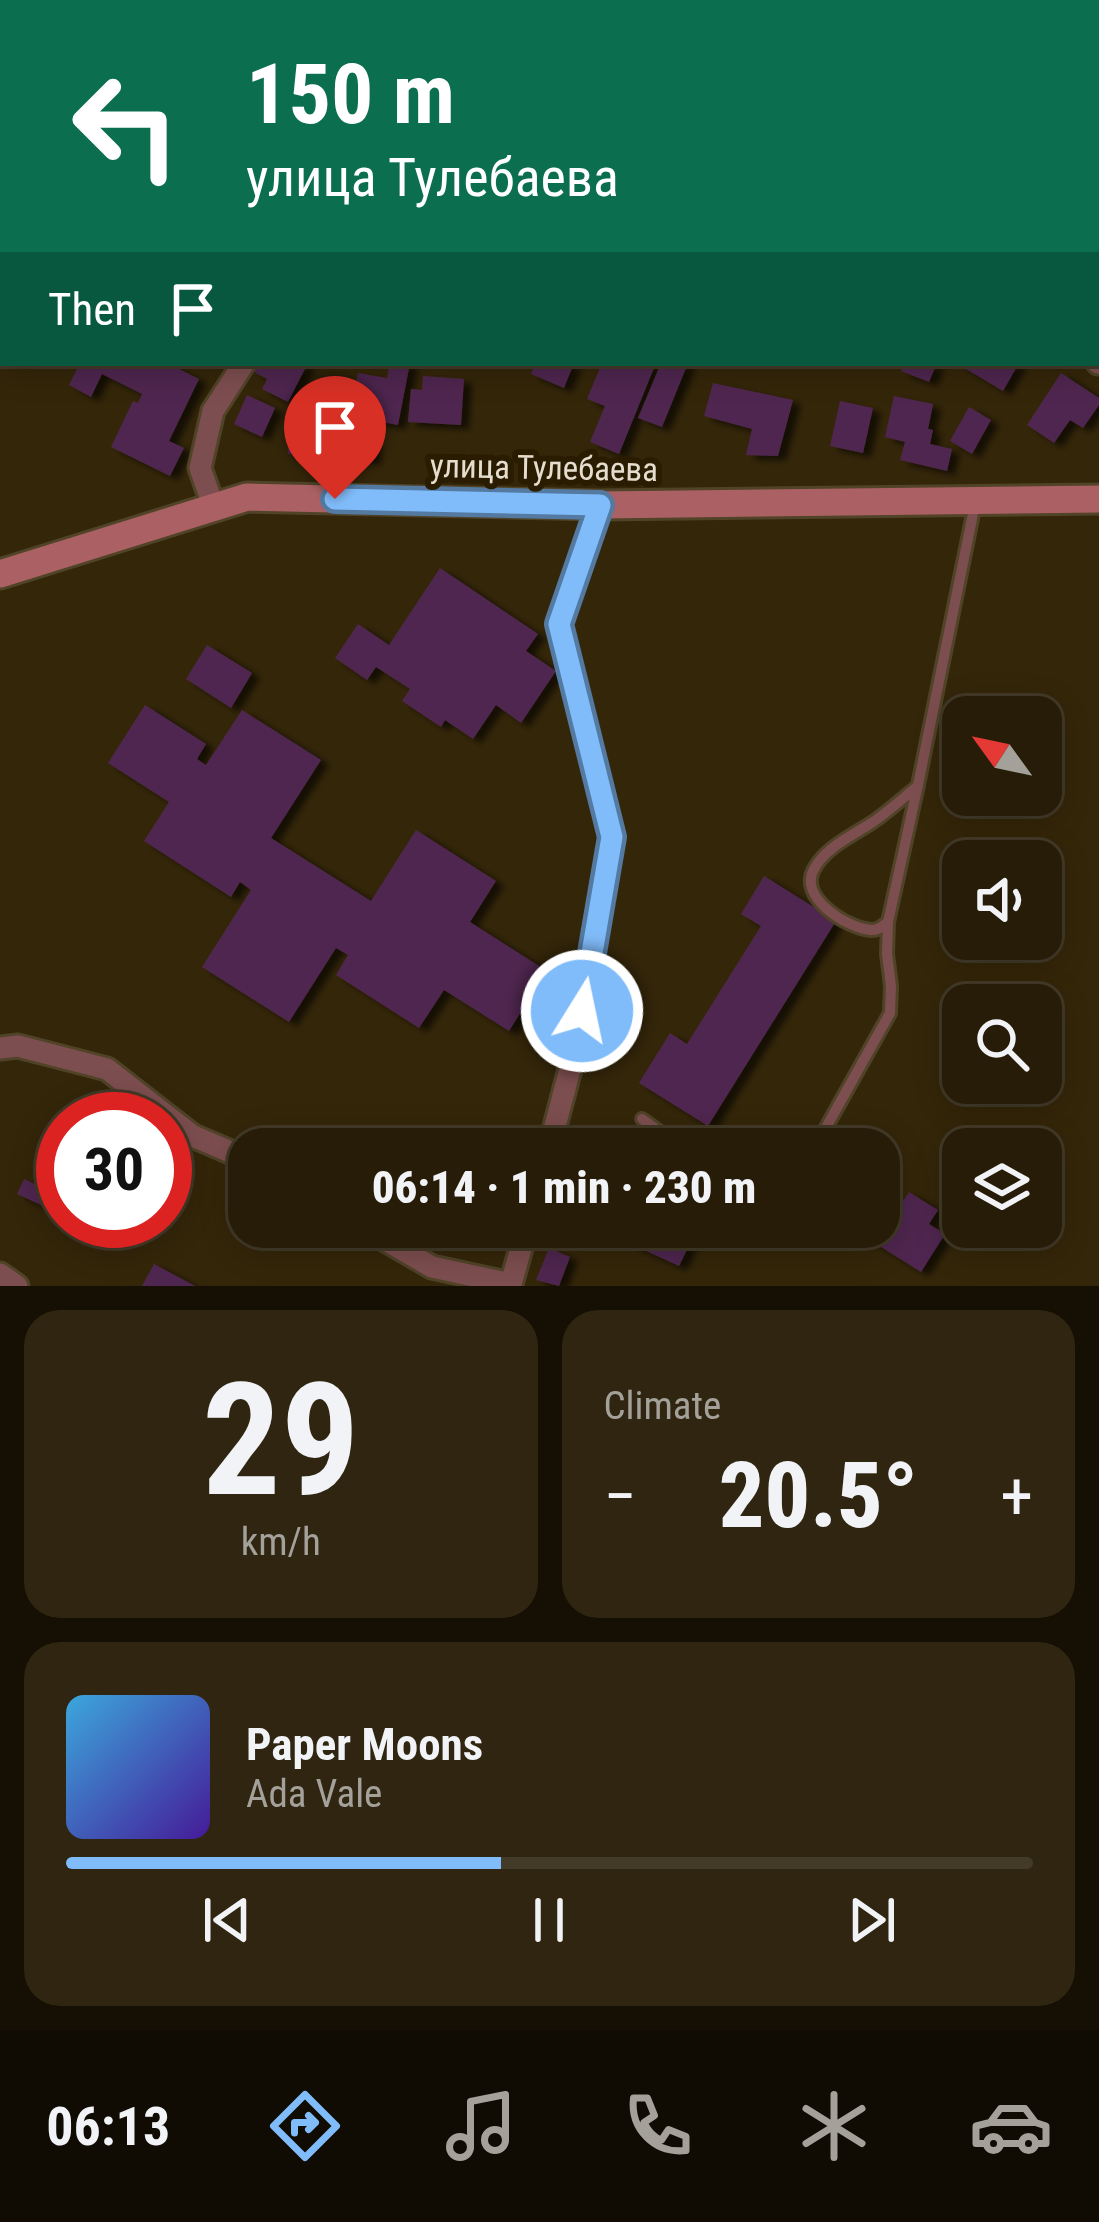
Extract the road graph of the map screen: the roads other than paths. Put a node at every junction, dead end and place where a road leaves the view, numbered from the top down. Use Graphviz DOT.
graph roads {
  1 [pos="242,366"];
  2 [pos="1099,499"];
  3 [pos="975,501"];
  4 [pos="600,505"];
  5 [pos="214,508"];
  6 [pos="0,574"];
  7 [pos="918,785"];
  8 [pos="887,922"];
  9 [pos="0,1048"];
  10 [pos="642,1119"];
  11 [pos="554,1128"];
  12 [pos="655,1128"];
  13 [pos="826,1128"];
  14 [pos="228,1151"];
  15 [pos="399,1248"];
  16 [pos="522,1248"];
  17 [pos="0,1274"];
  18 [pos="512,1285"];
  19 [pos="17,1286"];
  1 -- 5 [label="street"];
  2 -- 3 [label="street, улица Тулебаева"];
  3 -- 4 [label="street, улица Тулебаева"];
  3 -- 7 [label="lane"];
  4 -- 5 [label="street, улица Тулебаева"];
  4 -- 11 [label="street"];
  5 -- 6 [label="street, улица Тулебаева"];
  7 -- 8 [label="lane"];
  7 -- 8 [label="lane"];
  8 -- 13 [label="lane"];
  9 -- 14 [label="street"];
  10 -- 12 [label="lane"];
  15 -- 18 [label="street"];
  16 -- 18 [label="street"];
  17 -- 19 [label="street"];
}
